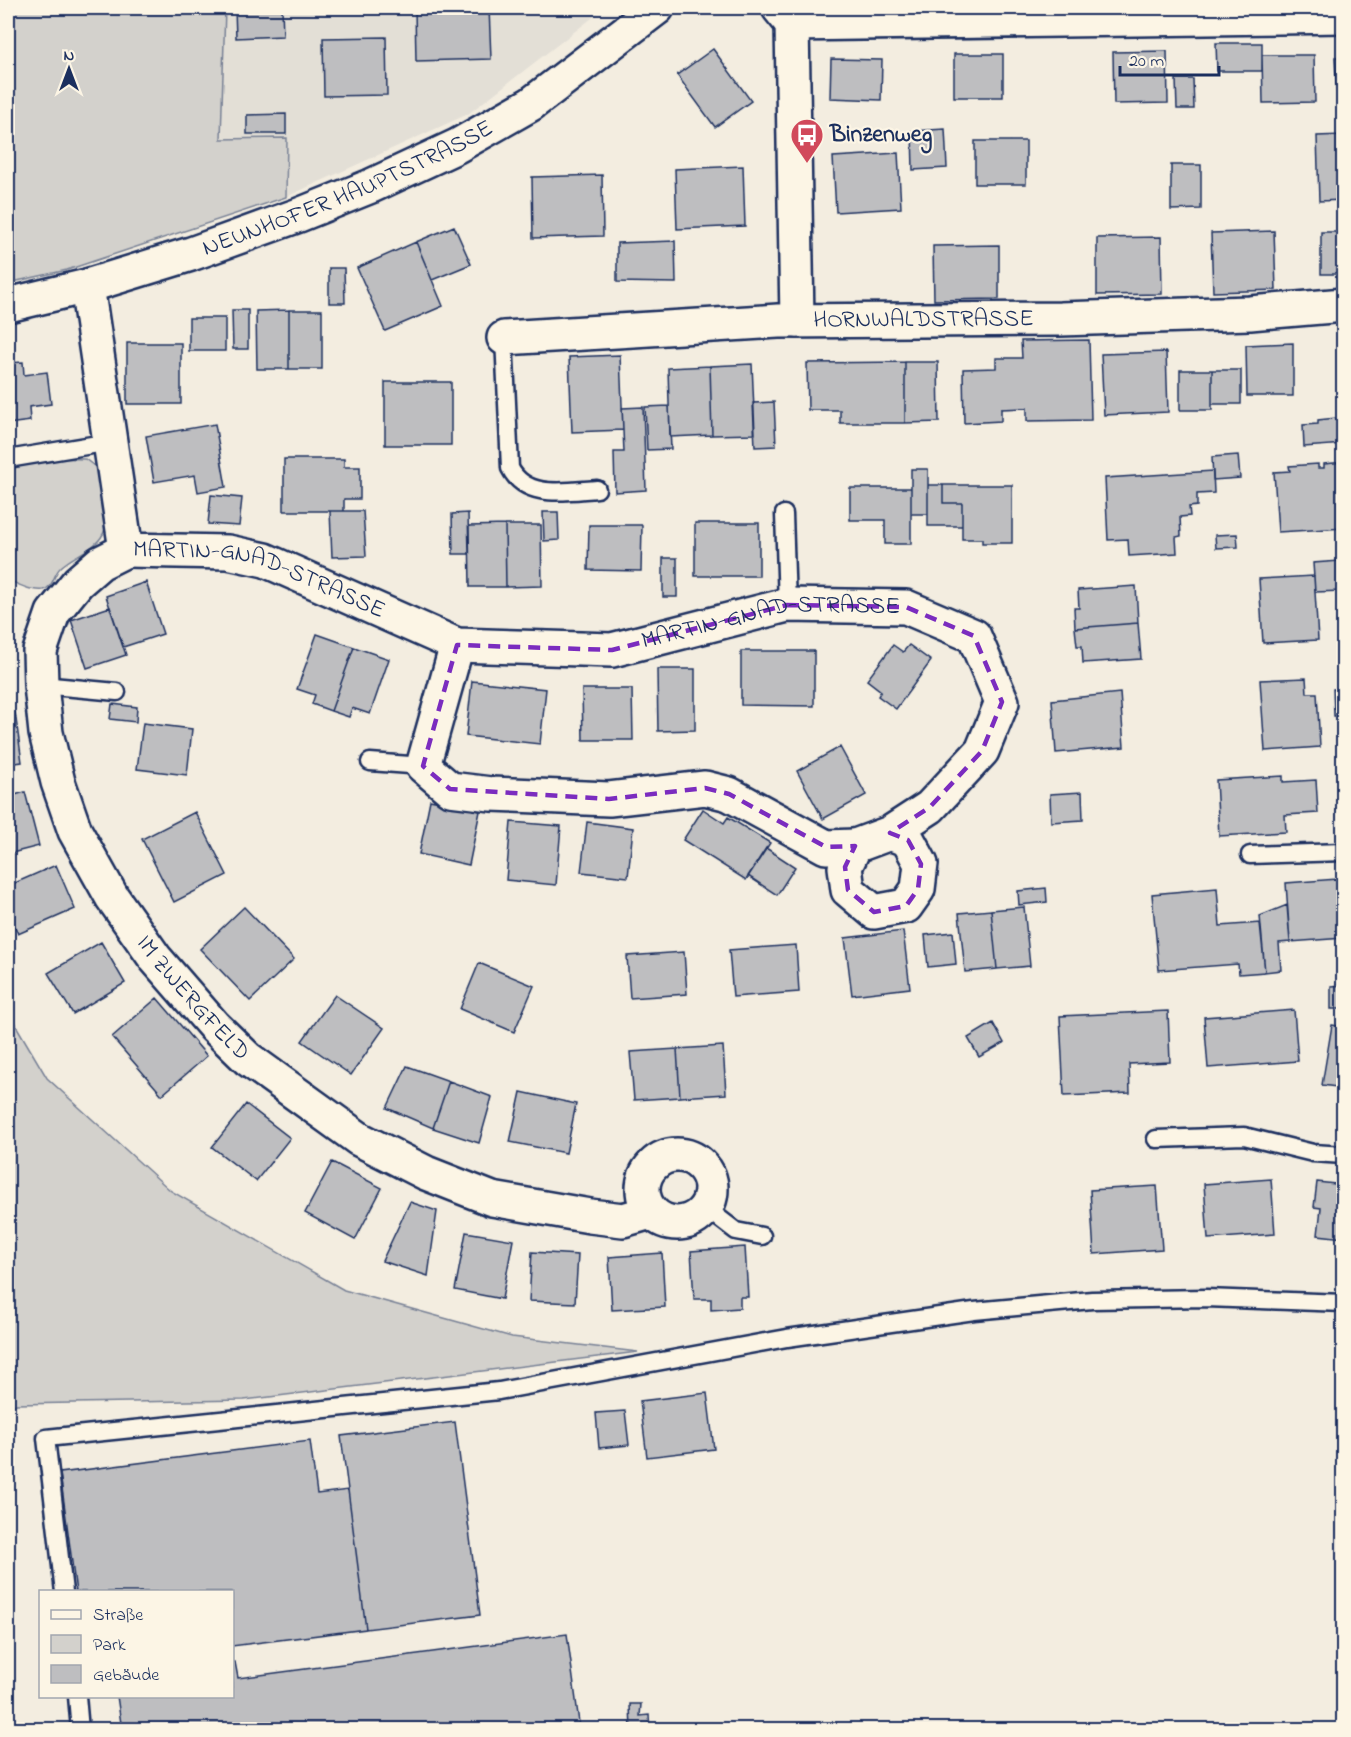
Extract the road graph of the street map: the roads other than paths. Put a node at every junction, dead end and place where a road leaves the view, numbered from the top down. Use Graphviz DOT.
graph roads {
  1 [pos="657,8"];
  2 [pos="786,16"];
  3 [pos="1344,16"];
  4 [pos="87,286"];
  5 [pos="1344,305"];
  6 [pos="8,306"];
  7 [pos="797,321"];
  8 [pos="504,339"];
  9 [pos="110,442"];
  10 [pos="14,458"];
  11 [pos="597,489"];
  12 [pos="783,514"];
  13 [pos="126,550"];
  14 [pos="787,605"];
  15 [pos="457,645"];
  16 [pos="41,685"];
  17 [pos="117,692"];
  18 [pos="370,762"];
  19 [pos="423,766"];
  20 [pos="890,833"];
  21 [pos="855,846"];
  22 [pos="1344,852"];
  23 [pos="1250,855"];
  24 [pos="1156,1139"];
  25 [pos="1344,1155"];
  26 [pos="705,1208"];
  27 [pos="651,1212"];
  28 [pos="762,1236"];
  29 [pos="1344,1303"];
  30 [pos="64,1590"];
  31 [pos="76,1698"];
  32 [pos="80,1730"];
  1 -- 4 [label="street, NEUNHOFER HAUPTSTRASSE"];
  2 -- 3 [label="street"];
  2 -- 7 [label="street"];
  4 -- 6 [label="street, NEUNHOFER HAUPTSTRASSE"];
  4 -- 9 [label="street, MARTIN-GNAD-STRASSE"];
  5 -- 7 [label="street, HORNWALDSTRASSE"];
  7 -- 8 [label="street, HORNWALDSTRASSE"];
  8 -- 11 [label="lane"];
  9 -- 10 [label="lane"];
  9 -- 13 [label="street, MARTIN-GNAD-STRASSE"];
  12 -- 14 [label="lane"];
  13 -- 15 [label="street, MARTIN-GNAD-STRASSE"];
  13 -- 16 [label="street, IM ZWERGFELD"];
  14 -- 15 [label="street, MARTIN-GNAD-STRASSE"];
  14 -- 20 [label="street, MARTIN-GNAD-STRASSE"];
  15 -- 19 [label="street"];
  16 -- 17 [label="lane"];
  16 -- 27 [label="street, IM ZWERGFELD"];
  18 -- 19 [label="lane"];
  19 -- 21 [label="street, MARTIN-GNAD-STRASSE"];
  20 -- 21 [label="street, MARTIN-GNAD-STRASSE"];
  20 -- 21 [label="street"];
  22 -- 23 [label="lane"];
  24 -- 25 [label="lane"];
  26 -- 27 [label="street"];
  26 -- 27 [label="street"];
  26 -- 28 [label="lane"];
  29 -- 30 [label="lane"];
  31 -- 32 [label="lane"];
}
